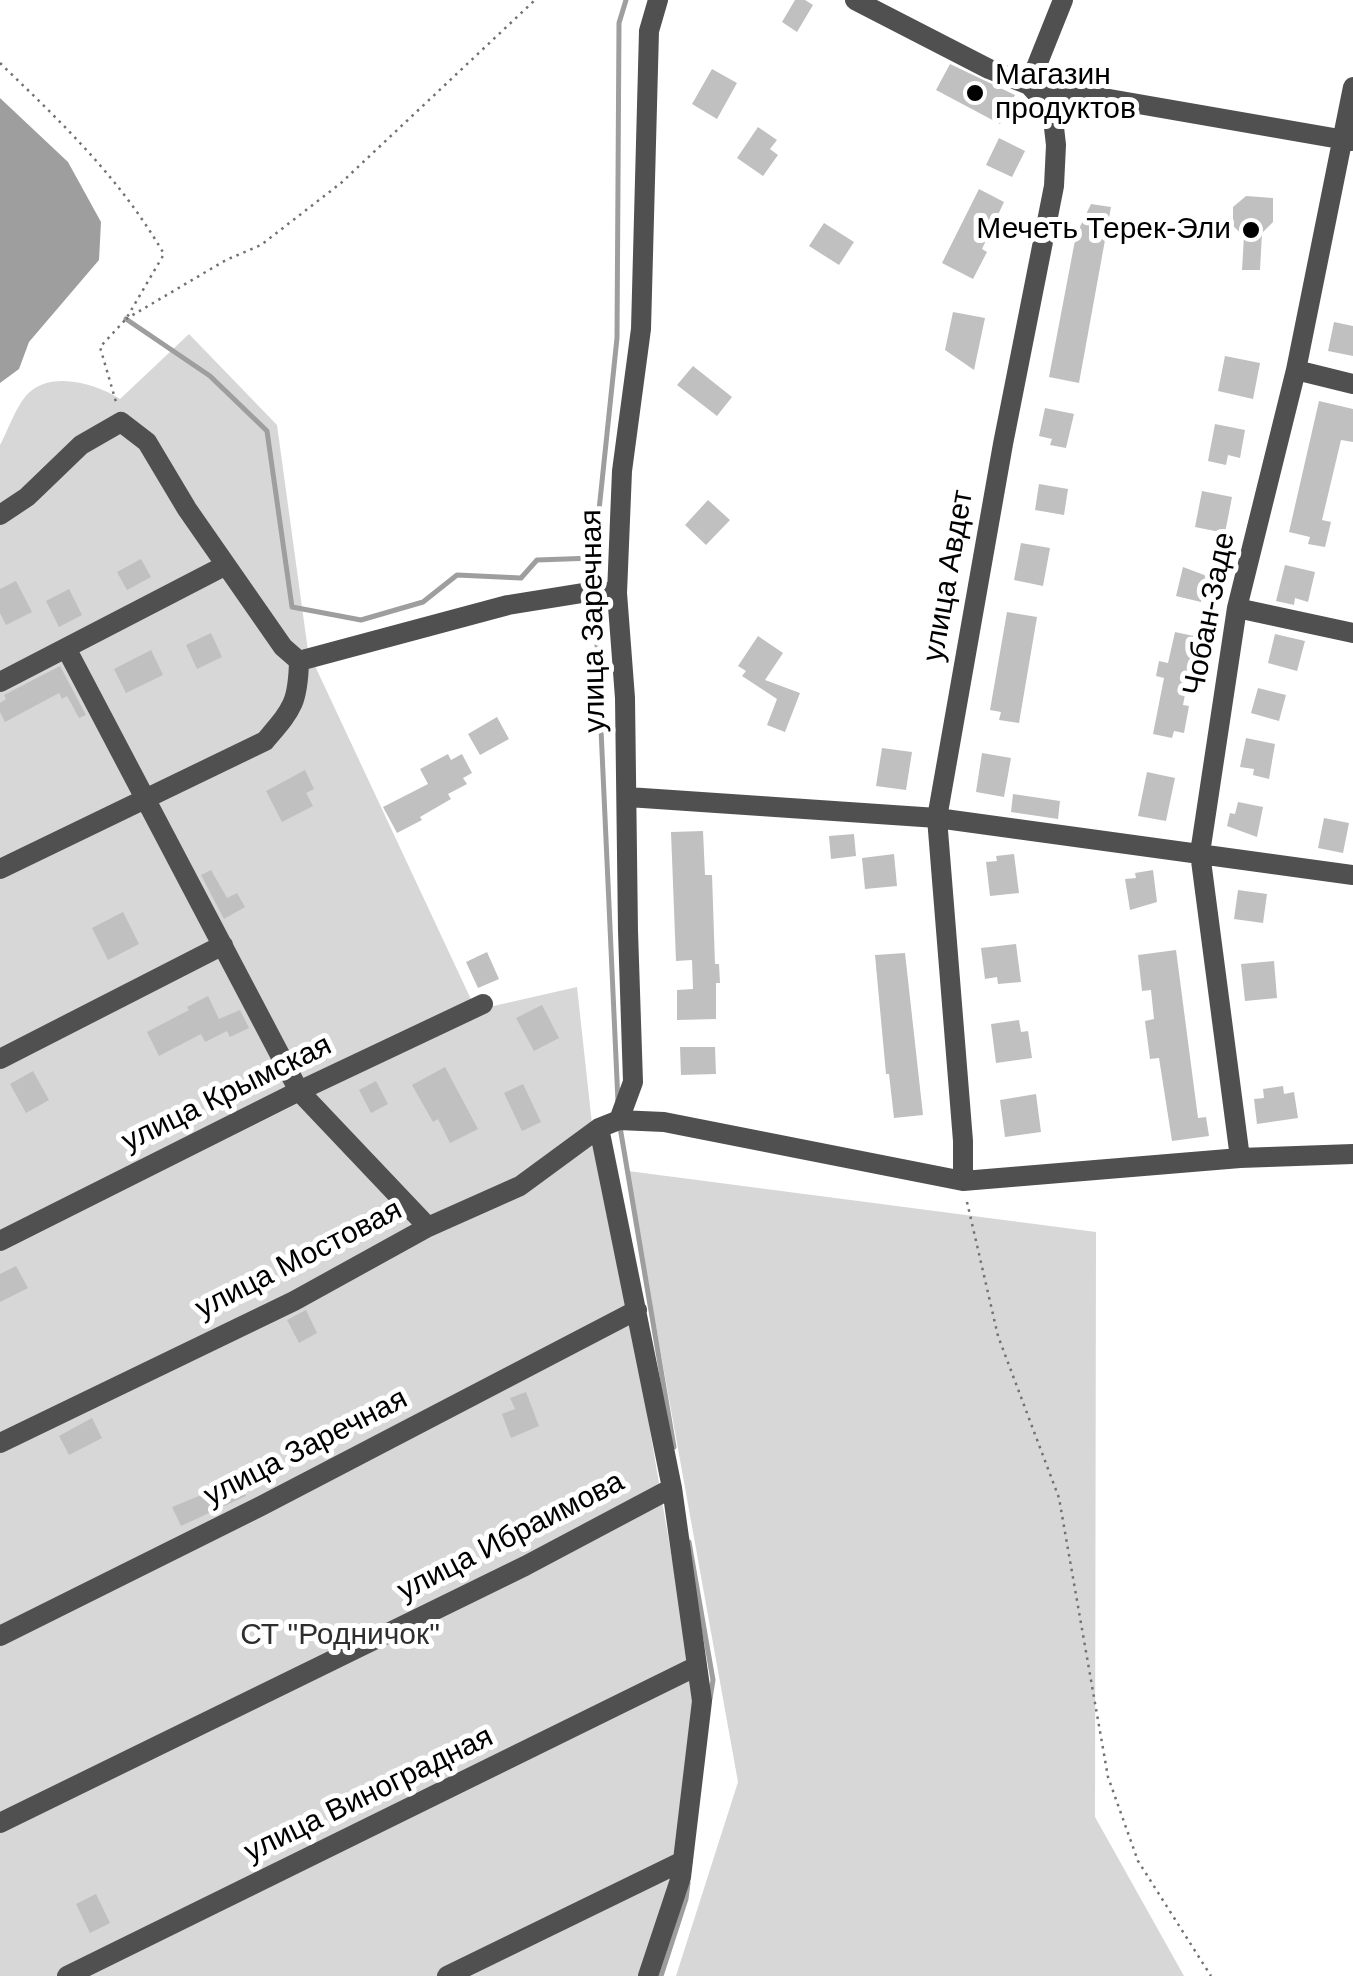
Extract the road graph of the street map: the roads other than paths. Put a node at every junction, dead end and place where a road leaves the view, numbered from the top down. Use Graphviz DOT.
graph roads {
  1 [pos="658,0"];
  2 [pos="855,0"];
  3 [pos="1063,0"];
  4 [pos="1029,84"];
  5 [pos="1353,87"];
  6 [pos="1348,140"];
  7 [pos="1296,370"];
  8 [pos="1353,384"];
  9 [pos="0,514"];
  10 [pos="226,565"];
  11 [pos="617,594"];
  12 [pos="1237,608"];
  13 [pos="1353,632"];
  14 [pos="66,648"];
  15 [pos="299,661"];
  16 [pos="0,682"];
  17 [pos="628,796"];
  18 [pos="146,800"];
  19 [pos="937,818"];
  20 [pos="1200,853"];
  21 [pos="0,869"];
  22 [pos="1353,875"];
  23 [pos="223,945"];
  24 [pos="483,1004"];
  25 [pos="0,1059"];
  26 [pos="299,1091"];
  27 [pos="609,1124"];
  28 [pos="1353,1154"];
  29 [pos="1240,1158"];
  30 [pos="962,1181"];
  31 [pos="428,1227"];
  32 [pos="0,1241"];
  33 [pos="637,1310"];
  34 [pos="0,1443"];
  35 [pos="672,1488"];
  36 [pos="0,1636"];
  37 [pos="697,1666"];
  38 [pos="0,1823"];
  39 [pos="683,1861"];
  40 [pos="67,1976"];
  41 [pos="446,1976"];
  42 [pos="648,1976"];
  1 -- 11 [label="street, улица Заречная"];
  2 -- 4 [label="street"];
  3 -- 4 [label="street"];
  4 -- 6 [label="street"];
  4 -- 19 [label="street, улица Авдет"];
  5 -- 6 [label="street, Чобан-Заде"];
  6 -- 7 [label="street, Чобан-Заде"];
  7 -- 8 [label="street"];
  7 -- 12 [label="street, Чобан-Заде"];
  9 -- 10 [label="street"];
  10 -- 14 [label="street"];
  10 -- 15 [label="street"];
  11 -- 15 [label="street"];
  11 -- 17 [label="street, улица Заречная"];
  12 -- 13 [label="street"];
  12 -- 20 [label="street, Чобан-Заде"];
  14 -- 16 [label="street"];
  14 -- 18 [label="street"];
  15 -- 18 [label="street"];
  17 -- 19 [label="street"];
  17 -- 27 [label="street, улица Заречная"];
  18 -- 21 [label="street"];
  18 -- 23 [label="street"];
  19 -- 20 [label="street"];
  19 -- 30 [label="street, улица Авдет"];
  20 -- 22 [label="street"];
  20 -- 29 [label="street, Чобан-Заде"];
  23 -- 25 [label="street"];
  23 -- 26 [label="street"];
  24 -- 26 [label="street, улица Крымская"];
  26 -- 31 [label="street"];
  26 -- 32 [label="street, улица Крымская"];
  27 -- 30 [label="street"];
  27 -- 31 [label="street, улица Мостовая"];
  27 -- 33 [label="street"];
  28 -- 29 [label="street"];
  29 -- 30 [label="street"];
  31 -- 34 [label="street, улица Мостовая"];
  33 -- 35 [label="street"];
  33 -- 36 [label="street, улица Заречная"];
  35 -- 37 [label="street"];
  35 -- 38 [label="street, улица Ибраимова"];
  37 -- 39 [label="street"];
  37 -- 40 [label="street, улица Виноградная"];
  39 -- 41 [label="street"];
  39 -- 42 [label="street"];
}
